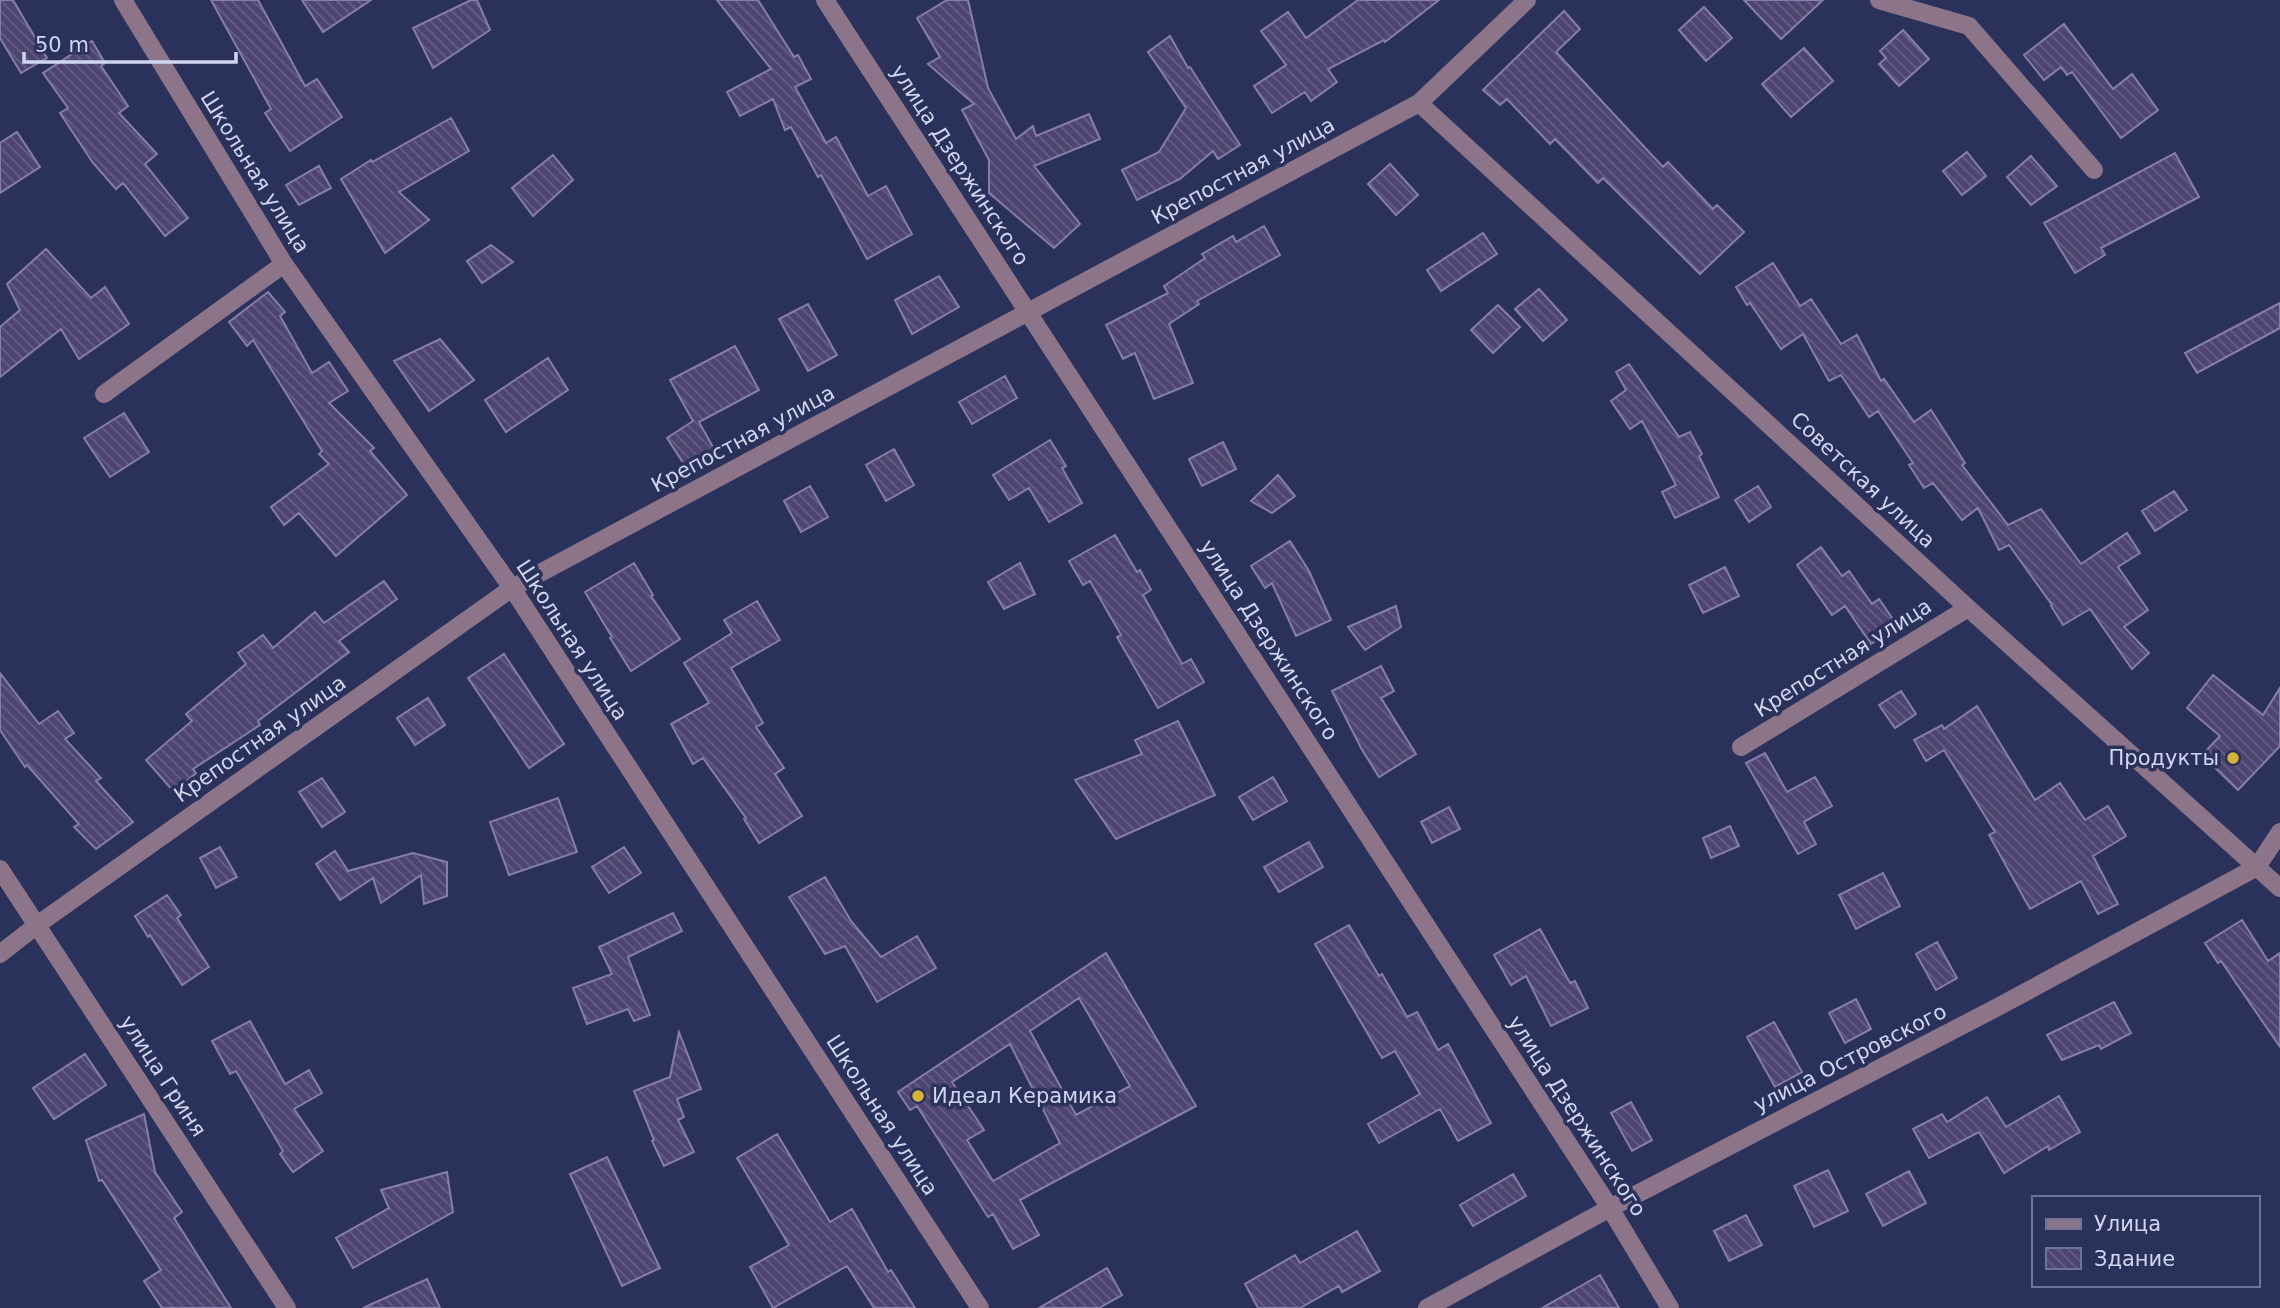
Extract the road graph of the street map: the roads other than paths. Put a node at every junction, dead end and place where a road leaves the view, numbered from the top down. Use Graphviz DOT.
graph roads {
  1 [pos="123,0"];
  2 [pos="825,0"];
  3 [pos="1527,0"];
  4 [pos="1879,0"];
  5 [pos="1419,103"];
  6 [pos="2094,170"];
  7 [pos="284,264"];
  8 [pos="1028,312"];
  9 [pos="104,394"];
  10 [pos="512,588"];
  11 [pos="1968,608"];
  12 [pos="1741,747"];
  13 [pos="2280,832"];
  14 [pos="2258,867"];
  15 [pos="0,869"];
  16 [pos="2280,888"];
  17 [pos="37,925"];
  18 [pos="0,954"];
  19 [pos="1610,1208"];
  20 [pos="287,1308"];
  21 [pos="980,1308"];
  22 [pos="1427,1308"];
  23 [pos="1671,1308"];
  1 -- 7 [label="street, Школьная улица"];
  2 -- 8 [label="street, улица Дзержинского"];
  3 -- 5 [label="street, Крепостная улица"];
  4 -- 6 [label="street"];
  5 -- 8 [label="street, Крепостная улица"];
  5 -- 11 [label="street, Советская улица"];
  7 -- 9 [label="street"];
  7 -- 10 [label="street, Школьная улица"];
  8 -- 10 [label="street, Крепостная улица"];
  8 -- 19 [label="street, улица Дзержинского"];
  10 -- 17 [label="street, Крепостная улица"];
  10 -- 21 [label="street, Школьная улица"];
  11 -- 12 [label="street, Крепостная улица"];
  11 -- 14 [label="street, Советская улица"];
  13 -- 14 [label="street, улица Островского"];
  14 -- 16 [label="street, Советская улица"];
  14 -- 19 [label="street, улица Островского"];
  15 -- 17 [label="street, улица Гриня"];
  17 -- 18 [label="street, Крепостная улица"];
  17 -- 20 [label="street, улица Гриня"];
  19 -- 22 [label="street, улица Островского"];
  19 -- 23 [label="street, улица Дзержинского"];
}
